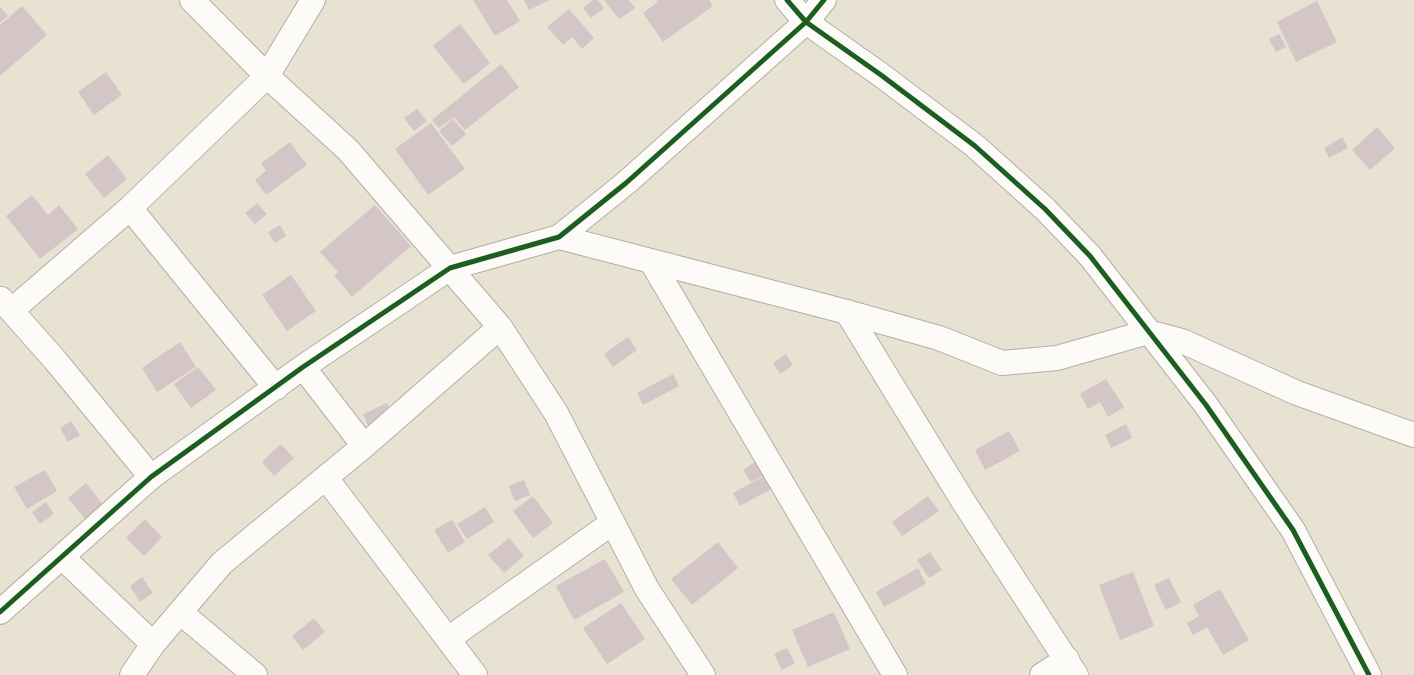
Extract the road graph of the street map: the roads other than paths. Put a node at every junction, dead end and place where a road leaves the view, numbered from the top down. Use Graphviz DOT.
graph roads {
  1 [pos="192,0"];
  2 [pos="313,0"];
  3 [pos="787,0"];
  4 [pos="824,0"];
  5 [pos="806,22"];
  6 [pos="267,76"];
  7 [pos="130,208"];
  8 [pos="559,237"];
  9 [pos="651,261"];
  10 [pos="450,268"];
  11 [pos="6,304"];
  12 [pos="847,312"];
  13 [pos="500,327"];
  14 [pos="1148,332"];
  15 [pos="303,367"];
  16 [pos="276,388"];
  17 [pos="1414,435"];
  18 [pos="364,446"];
  19 [pos="152,478"];
  20 [pos="326,478"];
  21 [pos="612,523"];
  22 [pos="62,557"];
  23 [pos="0,612"];
  24 [pos="181,613"];
  25 [pos="448,639"];
  26 [pos="153,644"];
  27 [pos="1071,667"];
  28 [pos="132,675"];
  29 [pos="254,675"];
  30 [pos="475,675"];
  31 [pos="703,675"];
  32 [pos="895,675"];
  33 [pos="1042,675"];
  34 [pos="1369,675"];
  1 -- 6 [label="street"];
  2 -- 6 [label="street"];
  3 -- 5 [label="street"];
  4 -- 5 [label="street"];
  5 -- 8 [label="street"];
  5 -- 14 [label="street"];
  6 -- 7 [label="street"];
  6 -- 10 [label="street"];
  7 -- 11 [label="street"];
  7 -- 16 [label="street"];
  8 -- 9 [label="street"];
  8 -- 10 [label="street"];
  9 -- 12 [label="street"];
  9 -- 32 [label="street"];
  10 -- 13 [label="street"];
  10 -- 15 [label="street"];
  11 -- 19 [label="street"];
  12 -- 14 [label="street"];
  12 -- 27 [label="street"];
  13 -- 18 [label="street"];
  13 -- 21 [label="street"];
  14 -- 17 [label="street"];
  14 -- 34 [label="street"];
  15 -- 16 [label="street"];
  15 -- 18 [label="street"];
  16 -- 19 [label="street"];
  18 -- 20 [label="street"];
  19 -- 22 [label="street"];
  20 -- 24 [label="street"];
  20 -- 25 [label="street"];
  21 -- 25 [label="street"];
  21 -- 31 [label="street"];
  22 -- 23 [label="street"];
  22 -- 26 [label="street"];
  24 -- 26 [label="street"];
  24 -- 29 [label="street"];
  25 -- 30 [label="street"];
  26 -- 28 [label="street"];
  27 -- 33 [label="street"];
}
